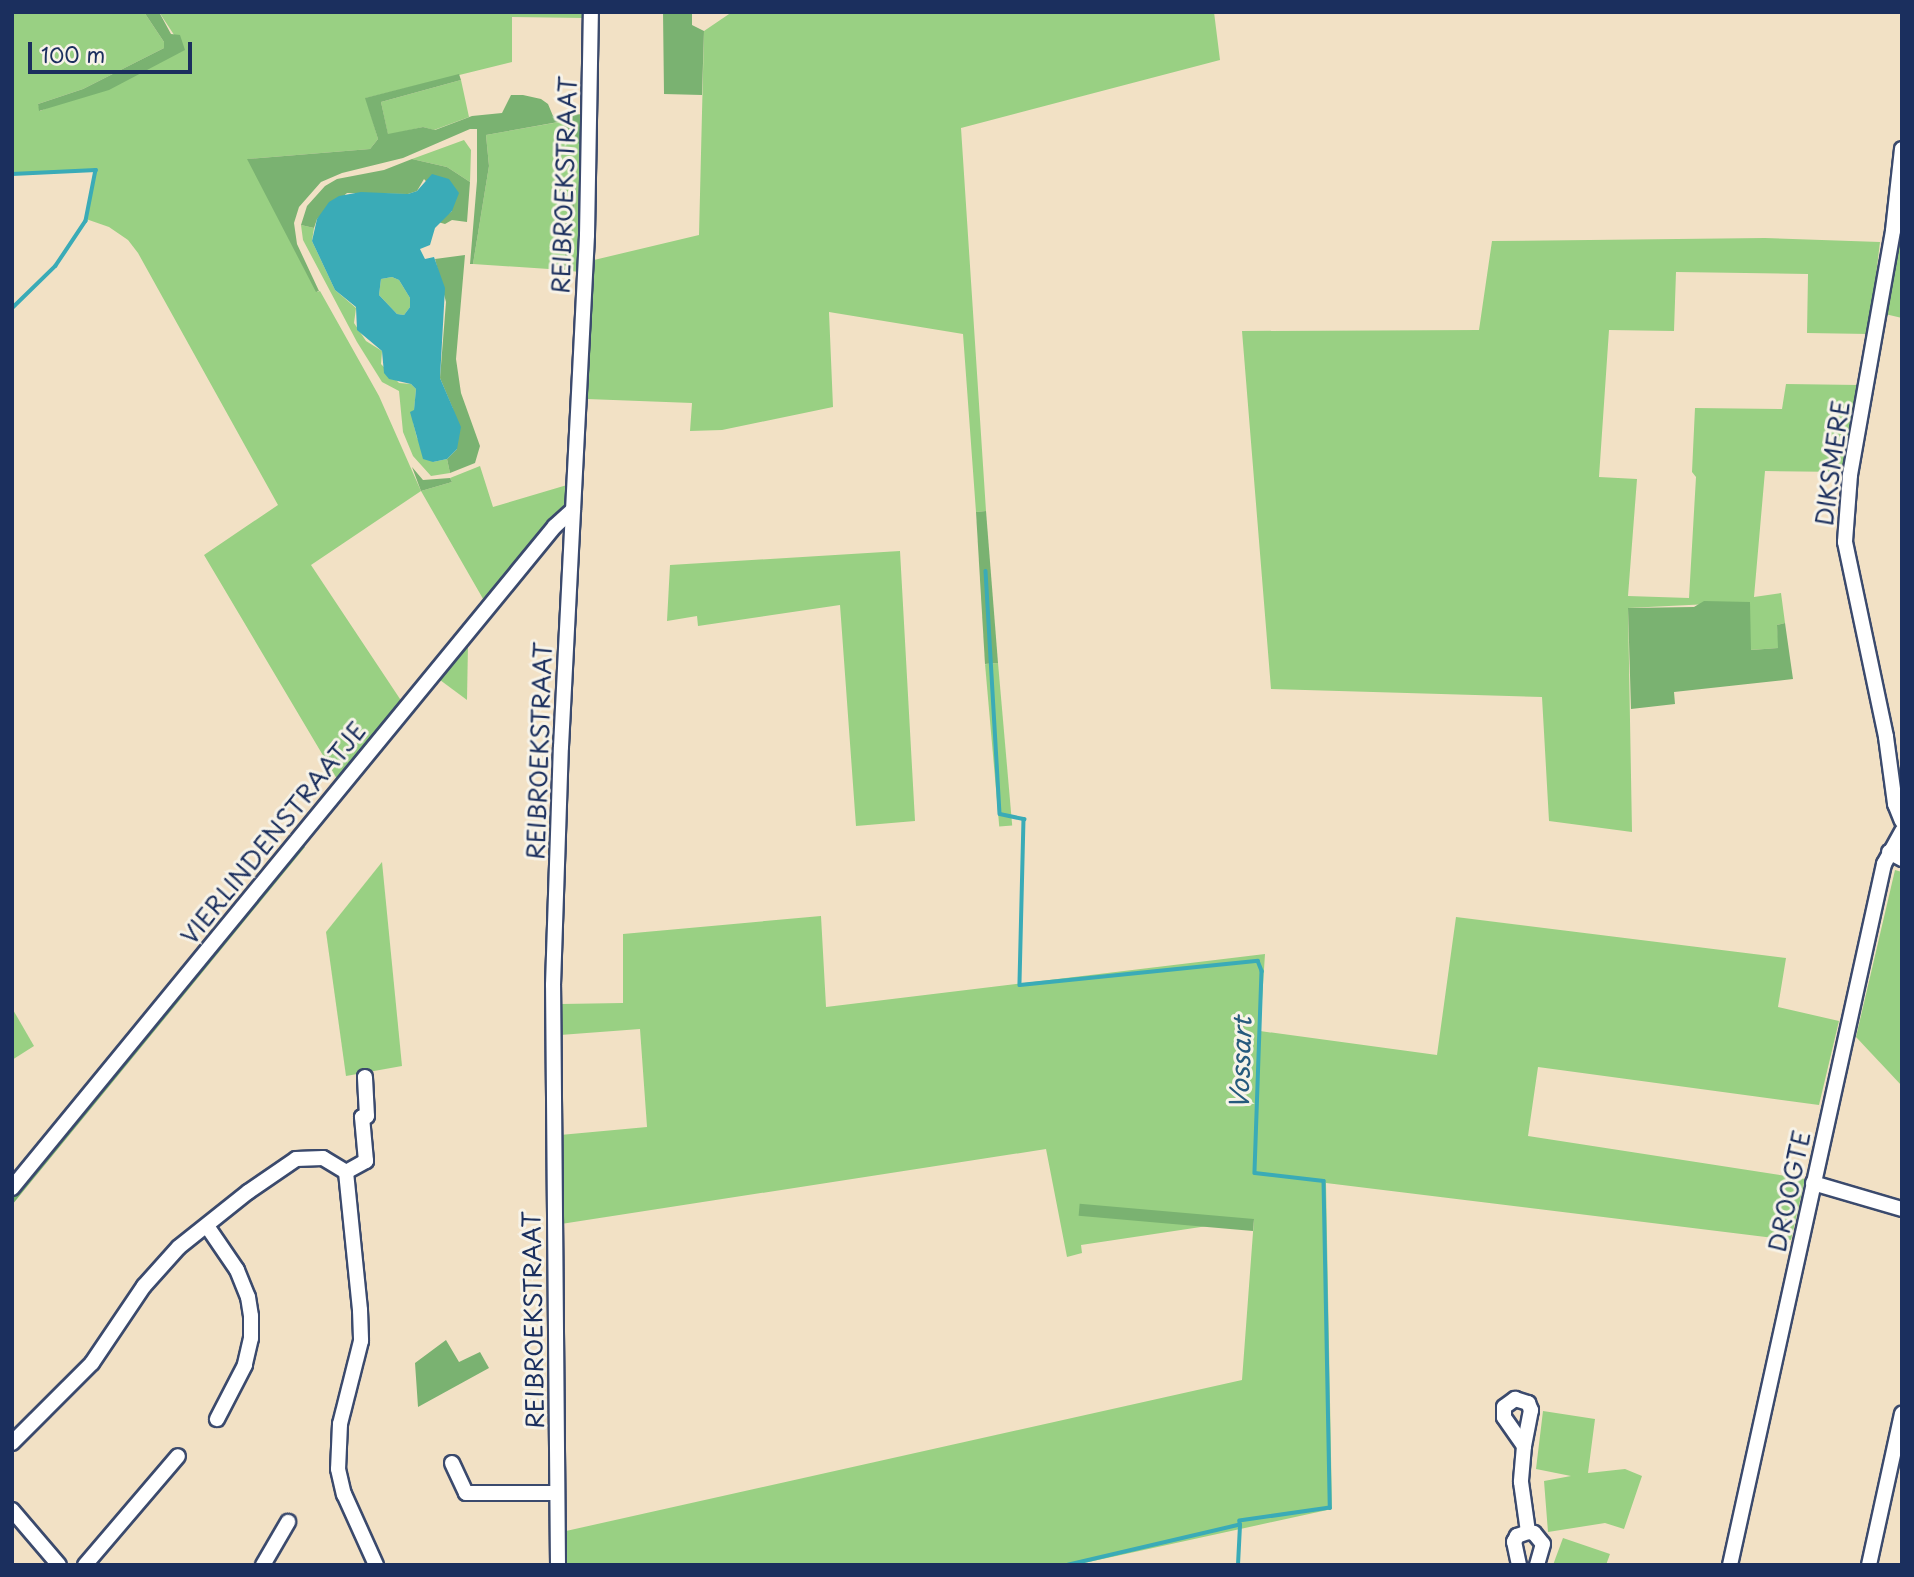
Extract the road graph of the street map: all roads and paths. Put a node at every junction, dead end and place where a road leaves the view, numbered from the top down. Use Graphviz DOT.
graph roads {
  1 [pos="591,12"];
  2 [pos="1902,149"];
  3 [pos="573,510"];
  4 [pos="1902,821"];
  5 [pos="1902,831"];
  6 [pos="1895,856"];
  7 [pos="365,1077"];
  8 [pos="346,1172"];
  9 [pos="1814,1183"];
  10 [pos="12,1188"];
  11 [pos="1902,1209"];
  12 [pos="207,1226"];
  13 [pos="217,1419"];
  14 [pos="1901,1422"];
  15 [pos="12,1443"];
  16 [pos="1524,1446"];
  17 [pos="178,1456"];
  18 [pos="452,1463"];
  19 [pos="557,1493"];
  20 [pos="12,1510"];
  21 [pos="288,1522"];
  22 [pos="1528,1532"];
  23 [pos="59,1565"];
  24 [pos="85,1565"];
  25 [pos="263,1565"];
  26 [pos="376,1565"];
  27 [pos="558,1565"];
  28 [pos="1519,1565"];
  29 [pos="1537,1565"];
  30 [pos="1730,1565"];
  31 [pos="1869,1565"];
  1 -- 3 [label="street, REIBROEKSTRAAT"];
  2 -- 4 [label="street, DIKSMERE"];
  3 -- 10 [label="street, VIERLINDENSTRAATJE"];
  3 -- 19 [label="street, REIBROEKSTRAAT"];
  5 -- 6 [label="street, DROOGTE"];
  6 -- 9 [label="street, DROOGTE"];
  7 -- 8 [label="street"];
  8 -- 12 [label="street"];
  8 -- 26 [label="street"];
  9 -- 11 [label="street"];
  9 -- 30 [label="street, DROOGTE"];
  12 -- 13 [label="street"];
  12 -- 15 [label="street"];
  14 -- 31 [label="street"];
  16 -- 22 [label="street"];
  17 -- 24 [label="street"];
  18 -- 19 [label="street"];
  19 -- 27 [label="street, REIBROEKSTRAAT"];
  20 -- 23 [label="street"];
  21 -- 25 [label="street"];
  22 -- 28 [label="street"];
  22 -- 29 [label="street"];
}
